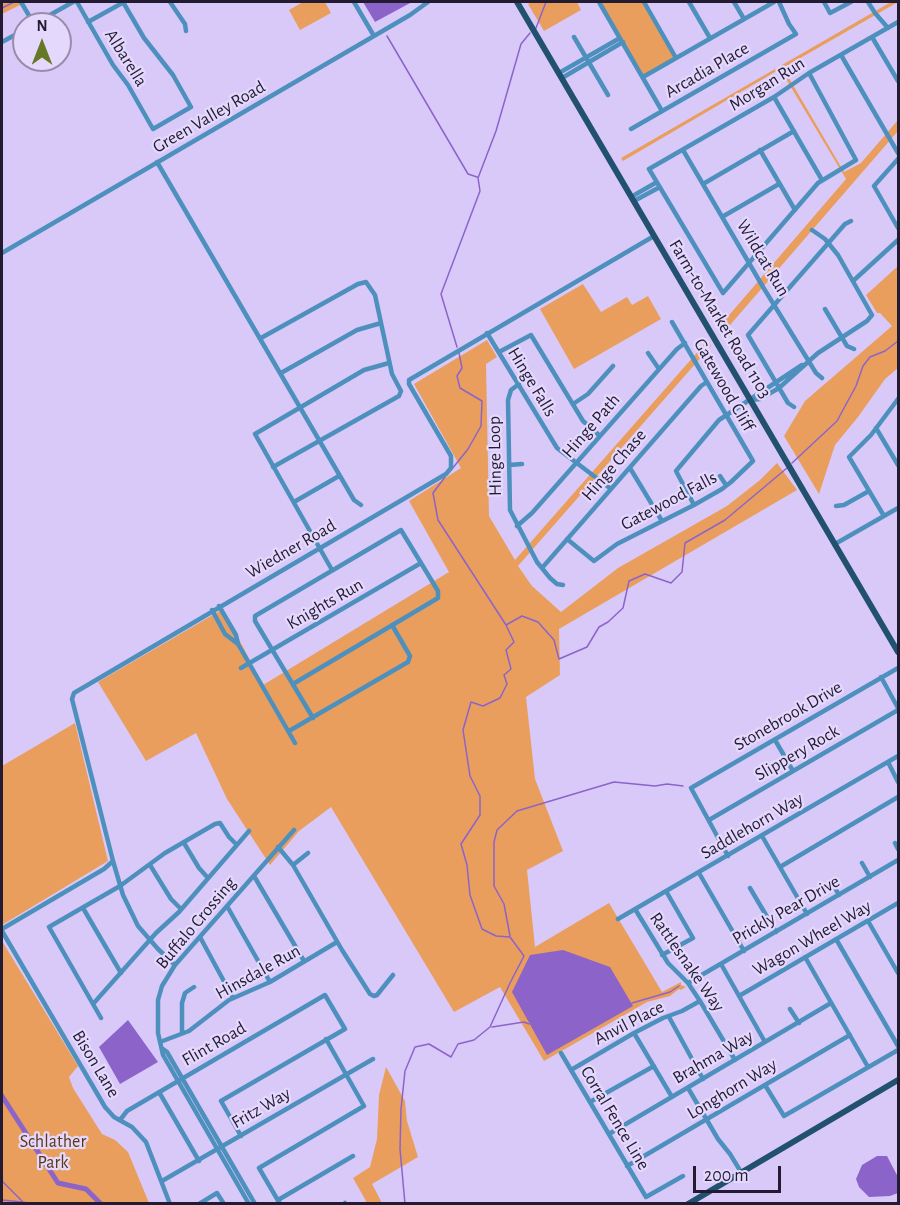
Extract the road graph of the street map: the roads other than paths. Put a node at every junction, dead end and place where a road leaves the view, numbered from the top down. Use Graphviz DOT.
graph roads {
  1 [pos="75,2"];
  2 [pos="123,2"];
  3 [pos="170,2"];
  4 [pos="354,2"];
  5 [pos="428,2"];
  6 [pos="517,2"];
  7 [pos="601,2"];
  8 [pos="644,2"];
  9 [pos="689,2"];
  10 [pos="734,2"];
  11 [pos="774,2"];
  12 [pos="779,2"];
  13 [pos="824,2"];
  14 [pos="851,2"];
  15 [pos="868,2"];
  16 [pos="56,12"];
  17 [pos="744,19"];
  18 [pos="88,22"];
  19 [pos="898,22"];
  20 [pos="888,28"];
  21 [pos="186,31"];
  22 [pos="374,36"];
  23 [pos="574,37"];
  24 [pos="873,37"];
  25 [pos="710,38"];
  26 [pos="621,40"];
  27 [pos="841,55"];
  28 [pos="676,58"];
  29 [pos="587,60"];
  30 [pos="898,67"];
  31 [pos="892,70"];
  32 [pos="809,74"];
  33 [pos="560,76"];
  34 [pos="643,77"];
  35 [pos="898,81"];
  36 [pos="608,95"];
  37 [pos="774,97"];
  38 [pos="662,111"];
  39 [pos="631,129"];
  40 [pos="794,131"];
  41 [pos="683,150"];
  42 [pos="760,150"];
  43 [pos="898,153"];
  44 [pos="898,159"];
  45 [pos="158,162"];
  46 [pos="822,180"];
  47 [pos="658,184"];
  48 [pos="703,184"];
  49 [pos="779,184"];
  50 [pos="633,199"];
  51 [pos="795,210"];
  52 [pos="722,217"];
  53 [pos="851,221"];
  54 [pos="898,228"];
  55 [pos="812,230"];
  56 [pos="654,236"];
  57 [pos="898,240"];
  58 [pos="828,243"];
  59 [pos="2,253"];
  60 [pos="749,263"];
  61 [pos="853,281"];
  62 [pos="774,305"];
  63 [pos="825,309"];
  64 [pos="672,322"];
  65 [pos="381,323"];
  66 [pos="487,333"];
  67 [pos="261,338"];
  68 [pos="841,338"];
  69 [pos="685,343"];
  70 [pos="854,350"];
  71 [pos="499,352"];
  72 [pos="648,353"];
  73 [pos="807,362"];
  74 [pos="389,363"];
  75 [pos="613,366"];
  76 [pos="659,369"];
  77 [pos="281,373"];
  78 [pos="822,378"];
  79 [pos="707,382"];
  80 [pos="519,384"];
  81 [pos="777,385"];
  82 [pos="898,399"];
  83 [pos="751,400"];
  84 [pos="573,404"];
  85 [pos="300,407"];
  86 [pos="794,407"];
  87 [pos="727,415"];
  88 [pos="876,428"];
  89 [pos="600,436"];
  90 [pos="320,442"];
  91 [pos="753,461"];
  92 [pos="522,464"];
  93 [pos="576,464"];
  94 [pos="509,465"];
  95 [pos="898,465"];
  96 [pos="273,467"];
  97 [pos="630,468"];
  98 [pos="339,476"];
  99 [pos="720,476"];
  100 [pos="726,485"];
  101 [pos="611,489"];
  102 [pos="869,491"];
  103 [pos="294,502"];
  104 [pos="361,505"];
  105 [pos="694,505"];
  106 [pos="836,506"];
  107 [pos="898,508"];
  108 [pos="884,516"];
  109 [pos="662,521"];
  110 [pos="517,526"];
  111 [pos="567,539"];
  112 [pos="835,544"];
  113 [pos="319,548"];
  114 [pos="421,563"];
  115 [pos="542,568"];
  116 [pos="332,570"];
  117 [pos="563,585"];
  118 [pos="219,606"];
  119 [pos="212,610"];
  120 [pos="392,626"];
  121 [pos="238,644"];
  122 [pos="273,650"];
  123 [pos="898,652"];
  124 [pos="249,664"];
  125 [pos="242,668"];
  126 [pos="898,668"];
  127 [pos="881,677"];
  128 [pos="292,684"];
  129 [pos="898,709"];
  130 [pos="313,718"];
  131 [pos="289,731"];
  132 [pos="775,740"];
  133 [pos="295,743"];
  134 [pos="898,756"];
  135 [pos="888,762"];
  136 [pos="793,771"];
  137 [pos="898,782"];
  138 [pos="898,797"];
  139 [pos="709,820"];
  140 [pos="294,830"];
  141 [pos="249,831"];
  142 [pos="762,836"];
  143 [pos="184,843"];
  144 [pos="895,843"];
  145 [pos="237,845"];
  146 [pos="278,847"];
  147 [pos="898,849"];
  148 [pos="308,853"];
  149 [pos="728,856"];
  150 [pos="898,860"];
  151 [pos="113,861"];
  152 [pos="862,863"];
  153 [pos="150,865"];
  154 [pos="293,865"];
  155 [pos="780,867"];
  156 [pos="699,873"];
  157 [pos="254,876"];
  158 [pos="870,877"];
  159 [pos="208,878"];
  160 [pos="831,881"];
  161 [pos="120,886"];
  162 [pos="750,888"];
  163 [pos="666,891"];
  164 [pos="839,895"];
  165 [pos="898,903"];
  166 [pos="227,906"];
  167 [pos="83,908"];
  168 [pos="181,909"];
  169 [pos="635,909"];
  170 [pos="807,914"];
  171 [pos="618,919"];
  172 [pos="868,921"];
  173 [pos="2,930"];
  174 [pos="776,932"];
  175 [pos="200,937"];
  176 [pos="836,939"];
  177 [pos="150,941"];
  178 [pos="337,942"];
  179 [pos="744,951"];
  180 [pos="662,955"];
  181 [pos="805,957"];
  182 [pos="304,961"];
  183 [pos="721,964"];
  184 [pos="175,965"];
  185 [pos="898,970"];
  186 [pos="121,973"];
  187 [pos="393,975"];
  188 [pos="270,982"];
  189 [pos="688,983"];
  190 [pos="194,987"];
  191 [pos="739,996"];
  192 [pos="233,998"];
  193 [pos="700,1001"];
  194 [pos="831,1003"];
  195 [pos="93,1004"];
  196 [pos="790,1009"];
  197 [pos="669,1017"];
  198 [pos="101,1018"];
  199 [pos="799,1023"];
  200 [pos="634,1033"];
  201 [pos="182,1034"];
  202 [pos="850,1035"];
  203 [pos="326,1039"];
  204 [pos="160,1042"];
  205 [pos="765,1042"];
  206 [pos="898,1048"];
  207 [pos="561,1053"];
  208 [pos="373,1059"];
  209 [pos="735,1060"];
  210 [pos="654,1066"];
  211 [pos="868,1067"];
  212 [pos="571,1070"];
  213 [pos="346,1074"];
  214 [pos="703,1079"];
  215 [pos="179,1080"];
  216 [pos="898,1080"];
  217 [pos="765,1085"];
  218 [pos="688,1088"];
  219 [pos="159,1092"];
  220 [pos="672,1097"];
  221 [pos="590,1102"];
  222 [pos="120,1120"];
  223 [pos="706,1120"];
  224 [pos="609,1134"];
  225 [pos="241,1136"];
  226 [pos="219,1148"];
  227 [pos="352,1156"];
  228 [pos="199,1161"];
  229 [pos="627,1166"];
  230 [pos="741,1172"];
  231 [pos="683,1176"];
  232 [pos="162,1182"];
  233 [pos="279,1202"];
  234 [pos="170,1203"];
  235 [pos="199,1203"];
  236 [pos="224,1203"];
  237 [pos="249,1203"];
  238 [pos="255,1203"];
  239 [pos="688,1203"];
  1 -- 16 [label="street"];
  1 -- 18 [label="street, Albarella"];
  2 -- 18 [label="street"];
  2 -- 18 [label="street, Albarella"];
  3 -- 21 [label="street"];
  4 -- 22 [label="street"];
  5 -- 22 [label="street, Green Valley Road"];
  6 -- 33 [label="main road, Farm-to-Market Road 1103"];
  7 -- 26 [label="street"];
  8 -- 28 [label="street"];
  9 -- 25 [label="street"];
  10 -- 17 [label="street"];
  11 -- 17 [label="street"];
  12 -- 38 [label="street, Arcadia Place"];
  13 -- 14 [label="street"];
  15 -- 20 [label="street"];
  17 -- 25 [label="street"];
  19 -- 20 [label="street, Morgan Run"];
  20 -- 24 [label="street, Morgan Run"];
  22 -- 45 [label="street, Green Valley Road"];
  23 -- 29 [label="street"];
  24 -- 27 [label="street, Morgan Run"];
  24 -- 31 [label="street"];
  25 -- 28 [label="street"];
  26 -- 29 [label="street"];
  26 -- 34 [label="street"];
  27 -- 32 [label="street, Morgan Run"];
  27 -- 43 [label="street"];
  28 -- 34 [label="street"];
  29 -- 33 [label="street"];
  29 -- 36 [label="street"];
  30 -- 31 [label="street"];
  31 -- 35 [label="street"];
  32 -- 37 [label="street, Morgan Run"];
  32 -- 46 [label="street"];
  33 -- 50 [label="main road, Farm-to-Market Road 1103"];
  34 -- 38 [label="street"];
  37 -- 40 [label="street"];
  37 -- 41 [label="street, Morgan Run"];
  38 -- 39 [label="street, Arcadia Place"];
  40 -- 42 [label="street"];
  40 -- 46 [label="street"];
  41 -- 47 [label="street, Morgan Run"];
  41 -- 48 [label="street, Wildcat Run"];
  42 -- 48 [label="street"];
  42 -- 49 [label="street"];
  44 -- 54 [label="street"];
  45 -- 59 [label="street, Green Valley Road"];
  45 -- 67 [label="street"];
  46 -- 51 [label="street"];
  47 -- 50 [label="street"];
  47 -- 60 [label="street"];
  48 -- 52 [label="street, Wildcat Run"];
  49 -- 51 [label="street"];
  49 -- 52 [label="street"];
  50 -- 56 [label="main road, Farm-to-Market Road 1103"];
  51 -- 60 [label="street"];
  52 -- 60 [label="street, Wildcat Run"];
  53 -- 58 [label="street"];
  55 -- 58 [label="street"];
  56 -- 66 [label="street, Wiedner Road"];
  56 -- 83 [label="main road, Farm-to-Market Road 1103"];
  57 -- 61 [label="street"];
  58 -- 61 [label="street"];
  58 -- 62 [label="street"];
  60 -- 62 [label="street, Wildcat Run"];
  61 -- 68 [label="street"];
  62 -- 73 [label="street, Wildcat Run"];
  62 -- 81 [label="street"];
  63 -- 68 [label="street"];
  64 -- 69 [label="street, Gatewood Cliff"];
  65 -- 67 [label="street"];
  65 -- 74 [label="street"];
  65 -- 77 [label="street"];
  66 -- 71 [label="street, Hinge Falls"];
  66 -- 113 [label="street, Wiedner Road"];
  67 -- 77 [label="street"];
  68 -- 70 [label="street"];
  68 -- 73 [label="street"];
  69 -- 76 [label="street, Hinge Path"];
  69 -- 79 [label="street, Gatewood Cliff"];
  71 -- 80 [label="street, Hinge Falls"];
  71 -- 84 [label="street"];
  72 -- 76 [label="street"];
  73 -- 78 [label="street, Wildcat Run"];
  73 -- 81 [label="street"];
  74 -- 85 [label="street"];
  74 -- 90 [label="street"];
  75 -- 84 [label="street"];
  76 -- 89 [label="street, Hinge Path"];
  77 -- 85 [label="street"];
  79 -- 87 [label="street, Gatewood Cliff"];
  79 -- 97 [label="street, Hinge Chase"];
  80 -- 93 [label="street, Hinge Falls"];
  80 -- 94 [label="street, Hinge Loop"];
  81 -- 83 [label="street"];
  81 -- 86 [label="street"];
  82 -- 88 [label="street"];
  83 -- 87 [label="street"];
  83 -- 112 [label="main road, Farm-to-Market Road 1103"];
  84 -- 89 [label="street"];
  85 -- 90 [label="street"];
  85 -- 96 [label="street"];
  87 -- 91 [label="street, Gatewood Cliff"];
  87 -- 105 [label="street"];
  88 -- 95 [label="street"];
  88 -- 102 [label="street"];
  89 -- 93 [label="street, Hinge Path"];
  90 -- 96 [label="street"];
  90 -- 98 [label="street"];
  91 -- 100 [label="street, Gatewood Falls"];
  92 -- 94 [label="street"];
  93 -- 101 [label="street, Hinge Falls"];
  93 -- 110 [label="street, Hinge Path"];
  94 -- 110 [label="street, Hinge Loop"];
  96 -- 103 [label="street"];
  97 -- 101 [label="street, Hinge Chase"];
  97 -- 109 [label="street"];
  98 -- 103 [label="street"];
  98 -- 104 [label="street"];
  99 -- 100 [label="street"];
  100 -- 105 [label="street, Gatewood Falls"];
  101 -- 111 [label="street, Hinge Chase"];
  102 -- 106 [label="street"];
  102 -- 108 [label="street"];
  103 -- 113 [label="street"];
  105 -- 109 [label="street, Gatewood Falls"];
  107 -- 108 [label="street"];
  108 -- 112 [label="street"];
  109 -- 111 [label="street, Gatewood Falls"];
  110 -- 115 [label="street, Hinge Loop"];
  111 -- 115 [label="street, Hinge Chase"];
  112 -- 123 [label="main road, Farm-to-Market Road 1103"];
  113 -- 116 [label="street"];
  113 -- 118 [label="street, Wiedner Road"];
  114 -- 116 [label="street"];
  114 -- 120 [label="street"];
  114 -- 122 [label="street, Knights Run"];
  115 -- 117 [label="street, Hinge Loop"];
  116 -- 122 [label="street"];
  118 -- 119 [label="street, Wiedner Road"];
  118 -- 121 [label="street"];
  119 -- 121 [label="street"];
  119 -- 151 [label="street, Wiedner Road"];
  120 -- 128 [label="street"];
  120 -- 130 [label="street"];
  121 -- 124 [label="street"];
  122 -- 124 [label="street, Knights Run"];
  122 -- 128 [label="street"];
  124 -- 125 [label="street, Knights Run"];
  124 -- 131 [label="street"];
  126 -- 127 [label="street, Stonebrook Drive"];
  127 -- 129 [label="street"];
  127 -- 132 [label="street, Stonebrook Drive"];
  128 -- 130 [label="street"];
  129 -- 136 [label="street, Slippery Rock"];
  130 -- 131 [label="street"];
  131 -- 133 [label="street"];
  132 -- 136 [label="street"];
  132 -- 139 [label="street, Stonebrook Drive"];
  134 -- 135 [label="street, Saddlehorn Way"];
  135 -- 137 [label="street"];
  135 -- 142 [label="street, Saddlehorn Way"];
  136 -- 139 [label="street, Slippery Rock"];
  138 -- 155 [label="street"];
  139 -- 149 [label="street"];
  140 -- 146 [label="street, Buffalo Crossing"];
  141 -- 145 [label="street"];
  142 -- 149 [label="street, Saddlehorn Way"];
  142 -- 155 [label="street"];
  143 -- 145 [label="street"];
  143 -- 153 [label="street"];
  143 -- 159 [label="street"];
  144 -- 147 [label="street"];
  145 -- 159 [label="street"];
  146 -- 154 [label="street"];
  146 -- 157 [label="street, Buffalo Crossing"];
  148 -- 154 [label="street"];
  149 -- 156 [label="street, Saddlehorn Way"];
  150 -- 158 [label="street, Prickly Pear Drive"];
  151 -- 161 [label="street"];
  151 -- 173 [label="street"];
  152 -- 158 [label="street"];
  153 -- 161 [label="street"];
  153 -- 168 [label="street"];
  154 -- 178 [label="street"];
  155 -- 170 [label="street"];
  156 -- 163 [label="street, Saddlehorn Way"];
  156 -- 179 [label="street"];
  157 -- 166 [label="street, Buffalo Crossing"];
  157 -- 182 [label="street"];
  158 -- 164 [label="street, Prickly Pear Drive"];
  159 -- 168 [label="street"];
  160 -- 164 [label="street"];
  161 -- 167 [label="street"];
  161 -- 177 [label="street"];
  162 -- 174 [label="street"];
  163 -- 169 [label="street, Saddlehorn Way"];
  163 -- 180 [label="street"];
  164 -- 170 [label="street, Prickly Pear Drive"];
  165 -- 172 [label="street, Wagon Wheel Way"];
  166 -- 175 [label="street, Buffalo Crossing"];
  166 -- 188 [label="street"];
  167 -- 186 [label="street"];
  167 -- 195 [label="street"];
  168 -- 177 [label="street"];
  169 -- 171 [label="street, Saddlehorn Way"];
  169 -- 180 [label="street, Rattlesnake Way"];
  170 -- 174 [label="street, Prickly Pear Drive"];
  172 -- 176 [label="street, Wagon Wheel Way"];
  172 -- 185 [label="street"];
  173 -- 222 [label="street, Bison Lane"];
  174 -- 179 [label="street, Prickly Pear Drive"];
  175 -- 184 [label="street, Buffalo Crossing"];
  175 -- 192 [label="street"];
  176 -- 181 [label="street, Wagon Wheel Way"];
  176 -- 206 [label="street"];
  177 -- 184 [label="street"];
  177 -- 186 [label="street"];
  178 -- 182 [label="street, Hinsdale Run"];
  178 -- 187 [label="street"];
  179 -- 183 [label="street, Prickly Pear Drive"];
  180 -- 189 [label="street, Rattlesnake Way"];
  181 -- 191 [label="street, Wagon Wheel Way"];
  181 -- 194 [label="street"];
  182 -- 188 [label="street, Hinsdale Run"];
  183 -- 189 [label="street, Prickly Pear Drive"];
  183 -- 191 [label="street"];
  184 -- 204 [label="street, Buffalo Crossing"];
  186 -- 195 [label="street"];
  188 -- 192 [label="street, Hinsdale Run"];
  189 -- 193 [label="street, Rattlesnake Way"];
  190 -- 201 [label="street"];
  191 -- 205 [label="street"];
  192 -- 201 [label="street, Hinsdale Run"];
  193 -- 197 [label="street, Anvil Place"];
  193 -- 209 [label="street, Rattlesnake Way"];
  194 -- 199 [label="street, Brahma Way"];
  194 -- 202 [label="street"];
  195 -- 198 [label="street"];
  196 -- 199 [label="street"];
  197 -- 200 [label="street, Anvil Place"];
  197 -- 214 [label="street"];
  199 -- 205 [label="street, Brahma Way"];
  200 -- 210 [label="street"];
  200 -- 212 [label="street, Anvil Place"];
  201 -- 204 [label="street, Hinsdale Run"];
  202 -- 211 [label="street"];
  202 -- 217 [label="street, Longhorn Way"];
  203 -- 213 [label="street"];
  203 -- 215 [label="street, Flint Road"];
  203 -- 225 [label="street"];
  204 -- 215 [label="street, Buffalo Crossing"];
  205 -- 209 [label="street, Brahma Way"];
  206 -- 211 [label="street"];
  207 -- 212 [label="street, Corral Fence Line"];
  208 -- 213 [label="street, Fritz Way"];
  209 -- 214 [label="street, Brahma Way"];
  210 -- 220 [label="street"];
  210 -- 221 [label="street"];
  211 -- 217 [label="street"];
  212 -- 221 [label="street, Corral Fence Line"];
  213 -- 225 [label="street, Fritz Way"];
  213 -- 233 [label="street"];
  214 -- 218 [label="street, Brahma Way"];
  215 -- 219 [label="street, Flint Road"];
  215 -- 226 [label="street, Buffalo Crossing"];
  216 -- 230 [label="main road"];
  217 -- 223 [label="street, Longhorn Way"];
  218 -- 220 [label="street, Brahma Way"];
  218 -- 223 [label="street"];
  219 -- 222 [label="street, Flint Road"];
  219 -- 228 [label="street"];
  220 -- 224 [label="street, Brahma Way"];
  221 -- 224 [label="street, Corral Fence Line"];
  222 -- 232 [label="street, Bison Lane"];
  223 -- 229 [label="street, Longhorn Way"];
  223 -- 230 [label="street"];
  224 -- 229 [label="street, Corral Fence Line"];
  225 -- 226 [label="street, Fritz Way"];
  226 -- 228 [label="street, Fritz Way"];
  226 -- 237 [label="street, Buffalo Crossing"];
  226 -- 238 [label="street, Buffalo Crossing"];
  227 -- 233 [label="street"];
  228 -- 232 [label="street, Fritz Way"];
  229 -- 231 [label="street, Corral Fence Line"];
  230 -- 239 [label="main road"];
  232 -- 234 [label="street, Bison Lane"];
  235 -- 236 [label="street"];
}
